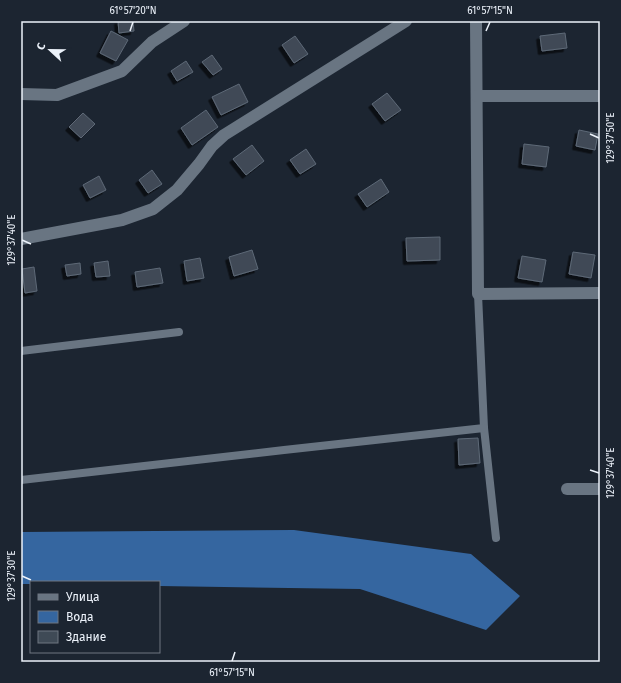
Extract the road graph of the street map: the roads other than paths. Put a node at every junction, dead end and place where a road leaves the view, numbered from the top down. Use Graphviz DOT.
graph roads {
  1 [pos="184,21"];
  2 [pos="406,21"];
  3 [pos="476,21"];
  4 [pos="21,94"];
  5 [pos="477,96"];
  6 [pos="600,96"];
  7 [pos="21,239"];
  8 [pos="600,293"];
  9 [pos="478,294"];
  10 [pos="179,332"];
  11 [pos="21,351"];
  12 [pos="484,428"];
  13 [pos="21,480"];
  14 [pos="567,489"];
  15 [pos="600,489"];
  16 [pos="496,538"];
  1 -- 4 [label="street"];
  2 -- 7 [label="street"];
  3 -- 5 [label="street"];
  5 -- 6 [label="street"];
  5 -- 9 [label="street"];
  8 -- 9 [label="street"];
  9 -- 12 [label="lane"];
  10 -- 11 [label="lane"];
  12 -- 13 [label="lane"];
  12 -- 16 [label="lane"];
  14 -- 15 [label="street"];
}
